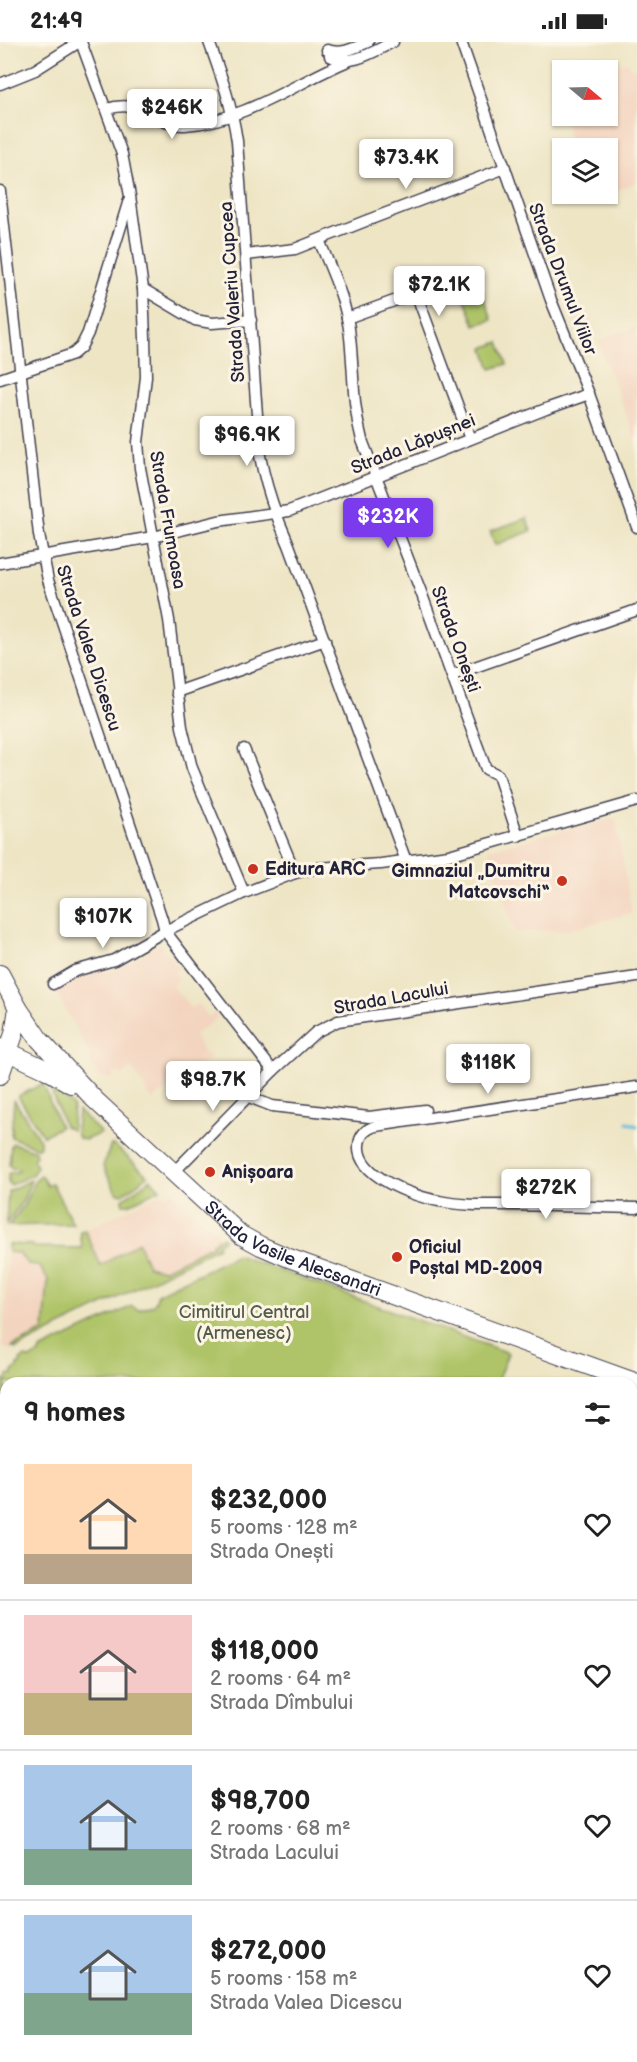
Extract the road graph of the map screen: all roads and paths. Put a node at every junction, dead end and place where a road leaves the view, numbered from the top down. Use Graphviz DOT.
graph roads {
  1 [pos="80,42"];
  2 [pos="208,42"];
  3 [pos="368,42"];
  4 [pos="393,42"];
  5 [pos="461,42"];
  6 [pos="327,49"];
  7 [pos="350,60"];
  8 [pos="326,70"];
  9 [pos="0,84"];
  10 [pos="107,109"];
  11 [pos="233,116"];
  12 [pos="505,168"];
  13 [pos="0,191"];
  14 [pos="130,195"];
  15 [pos="319,240"];
  16 [pos="246,255"];
  17 [pos="143,289"];
  18 [pos="347,318"];
  19 [pos="251,320"];
  20 [pos="20,372"];
  21 [pos="0,379"];
  22 [pos="589,394"];
  23 [pos="470,439"];
  24 [pos="376,477"];
  25 [pos="275,513"];
  26 [pos="637,527"];
  27 [pos="153,537"];
  28 [pos="42,556"];
  29 [pos="0,563"];
  30 [pos="637,610"];
  31 [pos="325,640"];
  32 [pos="452,675"];
  33 [pos="177,692"];
  34 [pos="244,749"];
  35 [pos="637,801"];
  36 [pos="518,836"];
  37 [pos="406,861"];
  38 [pos="294,873"];
  39 [pos="244,893"];
  40 [pos="165,931"];
  41 [pos="0,974"];
  42 [pos="637,977"];
  43 [pos="53,984"];
  44 [pos="17,1016"];
  45 [pos="3,1046"];
  46 [pos="273,1071"];
  47 [pos="0,1074"];
  48 [pos="637,1087"];
  49 [pos="249,1097"];
  50 [pos="94,1099"];
  51 [pos="425,1110"];
  52 [pos="173,1173"];
  53 [pos="637,1208"];
  54 [pos="620,1377"];
  1 -- 9 [label="street"];
  1 -- 10 [label="street, Strada Frumoasa"];
  2 -- 11 [label="street, Strada Valeriu Cupcea"];
  3 -- 6 [label="street"];
  4 -- 7 [label="street"];
  5 -- 12 [label="street, Strada Drumul Viilor"];
  6 -- 7 [label="street"];
  6 -- 8 [label="street"];
  7 -- 8 [label="street"];
  8 -- 11 [label="street"];
  10 -- 11 [label="street"];
  10 -- 14 [label="street, Strada Frumoasa"];
  11 -- 16 [label="street, Strada Valeriu Cupcea"];
  12 -- 15 [label="street"];
  12 -- 22 [label="street, Strada Drumul Viilor"];
  13 -- 20 [label="street, Strada Valea Dicescu"];
  14 -- 17 [label="street, Strada Frumoasa"];
  14 -- 20 [label="street"];
  15 -- 16 [label="street"];
  15 -- 18 [label="street, Strada Onești"];
  16 -- 19 [label="street, Strada Valeriu Cupcea"];
  17 -- 19 [label="street"];
  17 -- 27 [label="street, Strada Frumoasa"];
  18 -- 23 [label="street"];
  18 -- 24 [label="street, Strada Onești"];
  19 -- 25 [label="street, Strada Valeriu Cupcea"];
  20 -- 21 [label="street"];
  20 -- 28 [label="street, Strada Valea Dicescu"];
  22 -- 23 [label="street, Strada Lăpușnei"];
  22 -- 26 [label="street, Strada Drumul Viilor"];
  23 -- 24 [label="street, Strada Lăpușnei"];
  24 -- 25 [label="street, Strada Lăpușnei"];
  24 -- 32 [label="street, Strada Onești"];
  25 -- 27 [label="street, Strada Lăpușnei"];
  25 -- 31 [label="street, Strada Valeriu Cupcea"];
  27 -- 28 [label="street, Strada Lăpușnei"];
  27 -- 33 [label="street, Strada Frumoasa"];
  28 -- 29 [label="street, Strada Lăpușnei"];
  28 -- 40 [label="street, Strada Valea Dicescu"];
  30 -- 32 [label="street"];
  31 -- 33 [label="street"];
  31 -- 37 [label="street, Strada Valeriu Cupcea"];
  32 -- 36 [label="street, Strada Onești"];
  33 -- 39 [label="street, Strada Frumoasa"];
  34 -- 38 [label="street"];
  35 -- 36 [label="street"];
  36 -- 37 [label="street"];
  37 -- 38 [label="street"];
  38 -- 39 [label="street"];
  39 -- 40 [label="street"];
  40 -- 43 [label="street"];
  40 -- 46 [label="street, Strada Valea Dicescu"];
  41 -- 44 [label="main road, Strada Vasile Alecsandri"];
  42 -- 46 [label="street, Strada Lacului"];
  44 -- 45 [label="main road"];
  44 -- 50 [label="main road, Strada Vasile Alecsandri"];
  45 -- 47 [label="main road"];
  45 -- 50 [label="main road"];
  46 -- 49 [label="street, Strada Lacului"];
  48 -- 53 [label="street"];
  49 -- 51 [label="street"];
  49 -- 52 [label="street, Strada Lacului"];
  50 -- 52 [label="main road, Strada Vasile Alecsandri"];
  52 -- 54 [label="main road, Strada Vasile Alecsandri"];
}
